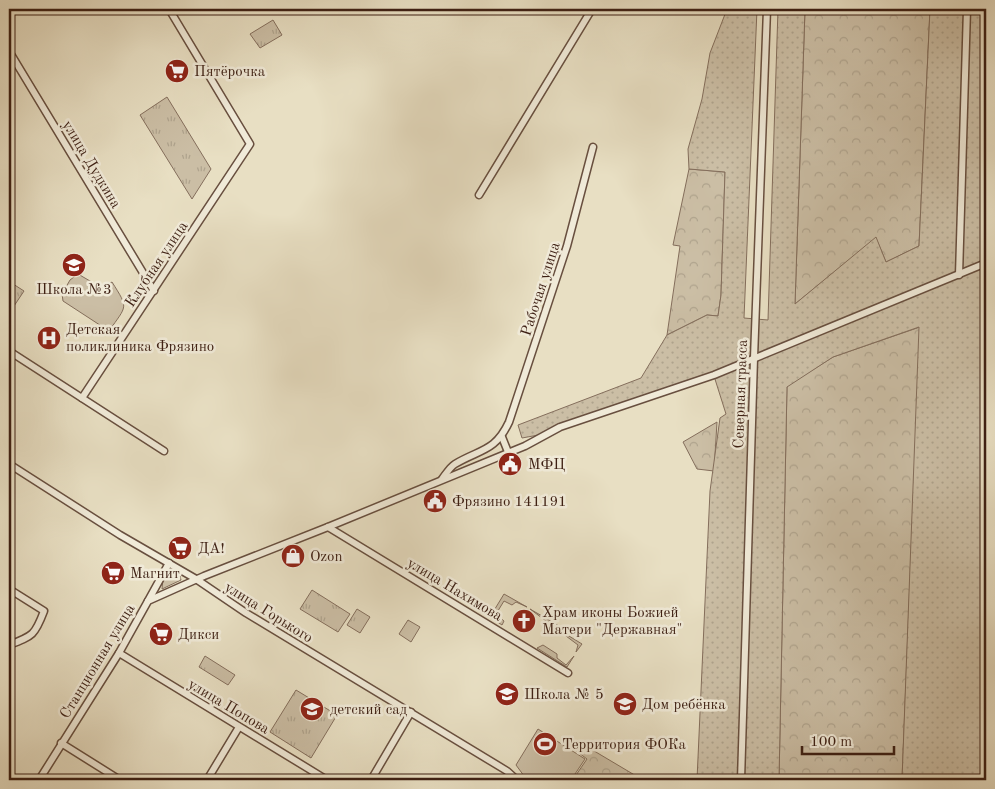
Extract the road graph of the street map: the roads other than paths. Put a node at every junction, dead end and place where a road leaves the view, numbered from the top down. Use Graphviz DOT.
graph roads {
  1 [pos="169,9"];
  2 [pos="592,9"];
  3 [pos="767,9"];
  4 [pos="967,9"];
  5 [pos="9,51"];
  6 [pos="593,147"];
  7 [pos="478,195"];
  8 [pos="986,263"];
  9 [pos="959,275"];
  10 [pos="154,291"];
  11 [pos="9,351"];
  12 [pos="754,358"];
  13 [pos="82,398"];
  14 [pos="502,437"];
  15 [pos="164,451"];
  16 [pos="508,452"];
  17 [pos="9,464"];
  18 [pos="442,479"];
  19 [pos="328,527"];
  20 [pos="169,563"];
  21 [pos="196,579"];
  22 [pos="9,589"];
  23 [pos="148,601"];
  24 [pos="9,645"];
  25 [pos="119,653"];
  26 [pos="568,673"];
  27 [pos="411,712"];
  28 [pos="239,727"];
  29 [pos="61,744"];
  30 [pos="39,780"];
  31 [pos="120,780"];
  32 [pos="207,780"];
  33 [pos="327,780"];
  34 [pos="371,780"];
  35 [pos="517,780"];
  36 [pos="741,780"];
  1 -- 10 [label="street, Клубная улица"];
  2 -- 7 [label="street"];
  3 -- 12 [label="street, Северная трасса"];
  4 -- 9 [label="street"];
  5 -- 10 [label="street, улица Дудкина"];
  6 -- 14 [label="street, Рабочая улица"];
  8 -- 9 [label="street, Станционная улица"];
  9 -- 12 [label="street, Станционная улица"];
  10 -- 13 [label="street, Клубная улица"];
  11 -- 13 [label="street"];
  12 -- 16 [label="street, Станционная улица"];
  12 -- 36 [label="street, Северная трасса"];
  13 -- 15 [label="street"];
  14 -- 16 [label="street"];
  14 -- 18 [label="street"];
  16 -- 18 [label="street, Станционная улица"];
  17 -- 20 [label="street, улица Горького"];
  18 -- 19 [label="street, Станционная улица"];
  19 -- 21 [label="street, Станционная улица"];
  19 -- 26 [label="street, улица Нахимова"];
  20 -- 21 [label="street, улица Горького"];
  20 -- 23 [label="street"];
  21 -- 23 [label="street, Станционная улица"];
  21 -- 27 [label="street, улица Горького"];
  22 -- 24 [label="street"];
  23 -- 25 [label="street, Станционная улица"];
  25 -- 28 [label="street, улица Попова"];
  25 -- 29 [label="street, Станционная улица"];
  27 -- 34 [label="street"];
  27 -- 35 [label="street, улица Горького"];
  28 -- 32 [label="street"];
  28 -- 33 [label="street, улица Попова"];
  29 -- 30 [label="street, Станционная улица"];
  29 -- 31 [label="street"];
}
